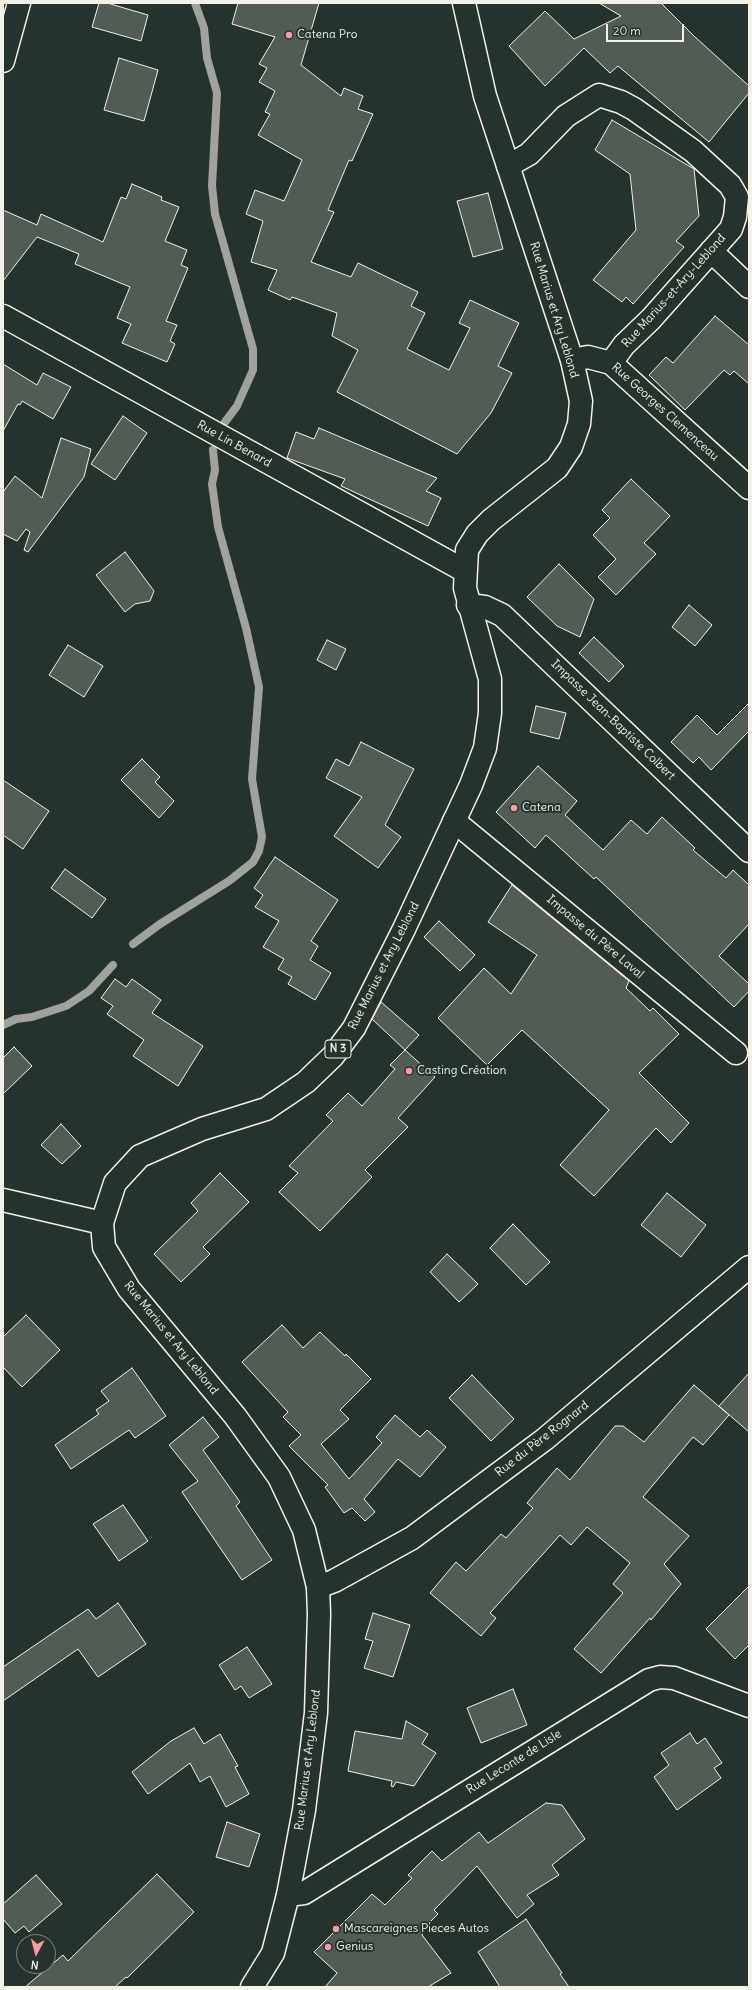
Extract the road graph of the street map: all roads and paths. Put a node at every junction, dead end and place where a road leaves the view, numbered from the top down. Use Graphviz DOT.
graph roads {
  1 [pos="19,3"];
  2 [pos="464,3"];
  3 [pos="3,61"];
  4 [pos="508,166"];
  5 [pos="711,251"];
  6 [pos="749,287"];
  7 [pos="3,316"];
  8 [pos="572,360"];
  9 [pos="611,362"];
  10 [pos="749,488"];
  11 [pos="465,571"];
  12 [pos="468,605"];
  13 [pos="454,821"];
  14 [pos="749,851"];
  15 [pos="736,1053"];
  16 [pos="3,1200"];
  17 [pos="102,1223"];
  18 [pos="749,1267"];
  19 [pos="318,1587"];
  20 [pos="749,1706"];
  21 [pos="288,1895"];
  22 [pos="252,1987"];
  1 -- 3 [label="street"];
  2 -- 4 [label="street, Rue Marius et Ary Leblond / N 3"];
  4 -- 5 [label="street, Rue Marius-et-Ary-Leblond"];
  4 -- 8 [label="street, Rue Marius et Ary Leblond / N 3"];
  5 -- 6 [label="street"];
  5 -- 9 [label="street, Rue Marius-et-Ary-Leblond"];
  7 -- 11 [label="street, Rue Lin Benard"];
  8 -- 9 [label="street, Rue Georges Clemenceau"];
  8 -- 11 [label="street, Rue Marius et Ary Leblond / N 3"];
  9 -- 10 [label="street, Rue Georges Clemenceau"];
  11 -- 12 [label="street, Rue Marius et Ary Leblond / N 3"];
  12 -- 13 [label="street, Rue Marius et Ary Leblond / N 3"];
  12 -- 14 [label="street, Impasse Jean-Baptiste Colbert"];
  13 -- 15 [label="street, Impasse du Père Laval"];
  13 -- 17 [label="street, Rue Marius et Ary Leblond / N 3"];
  16 -- 17 [label="street"];
  17 -- 19 [label="street, Rue Marius et Ary Leblond / N 3"];
  18 -- 19 [label="street, Rue du Père Rognard"];
  19 -- 21 [label="street, Rue Marius et Ary Leblond / N 3"];
  20 -- 21 [label="street, Rue Leconte de Lisle"];
  21 -- 22 [label="street, Rue Marius et Ary Leblond / N 3"];
}
